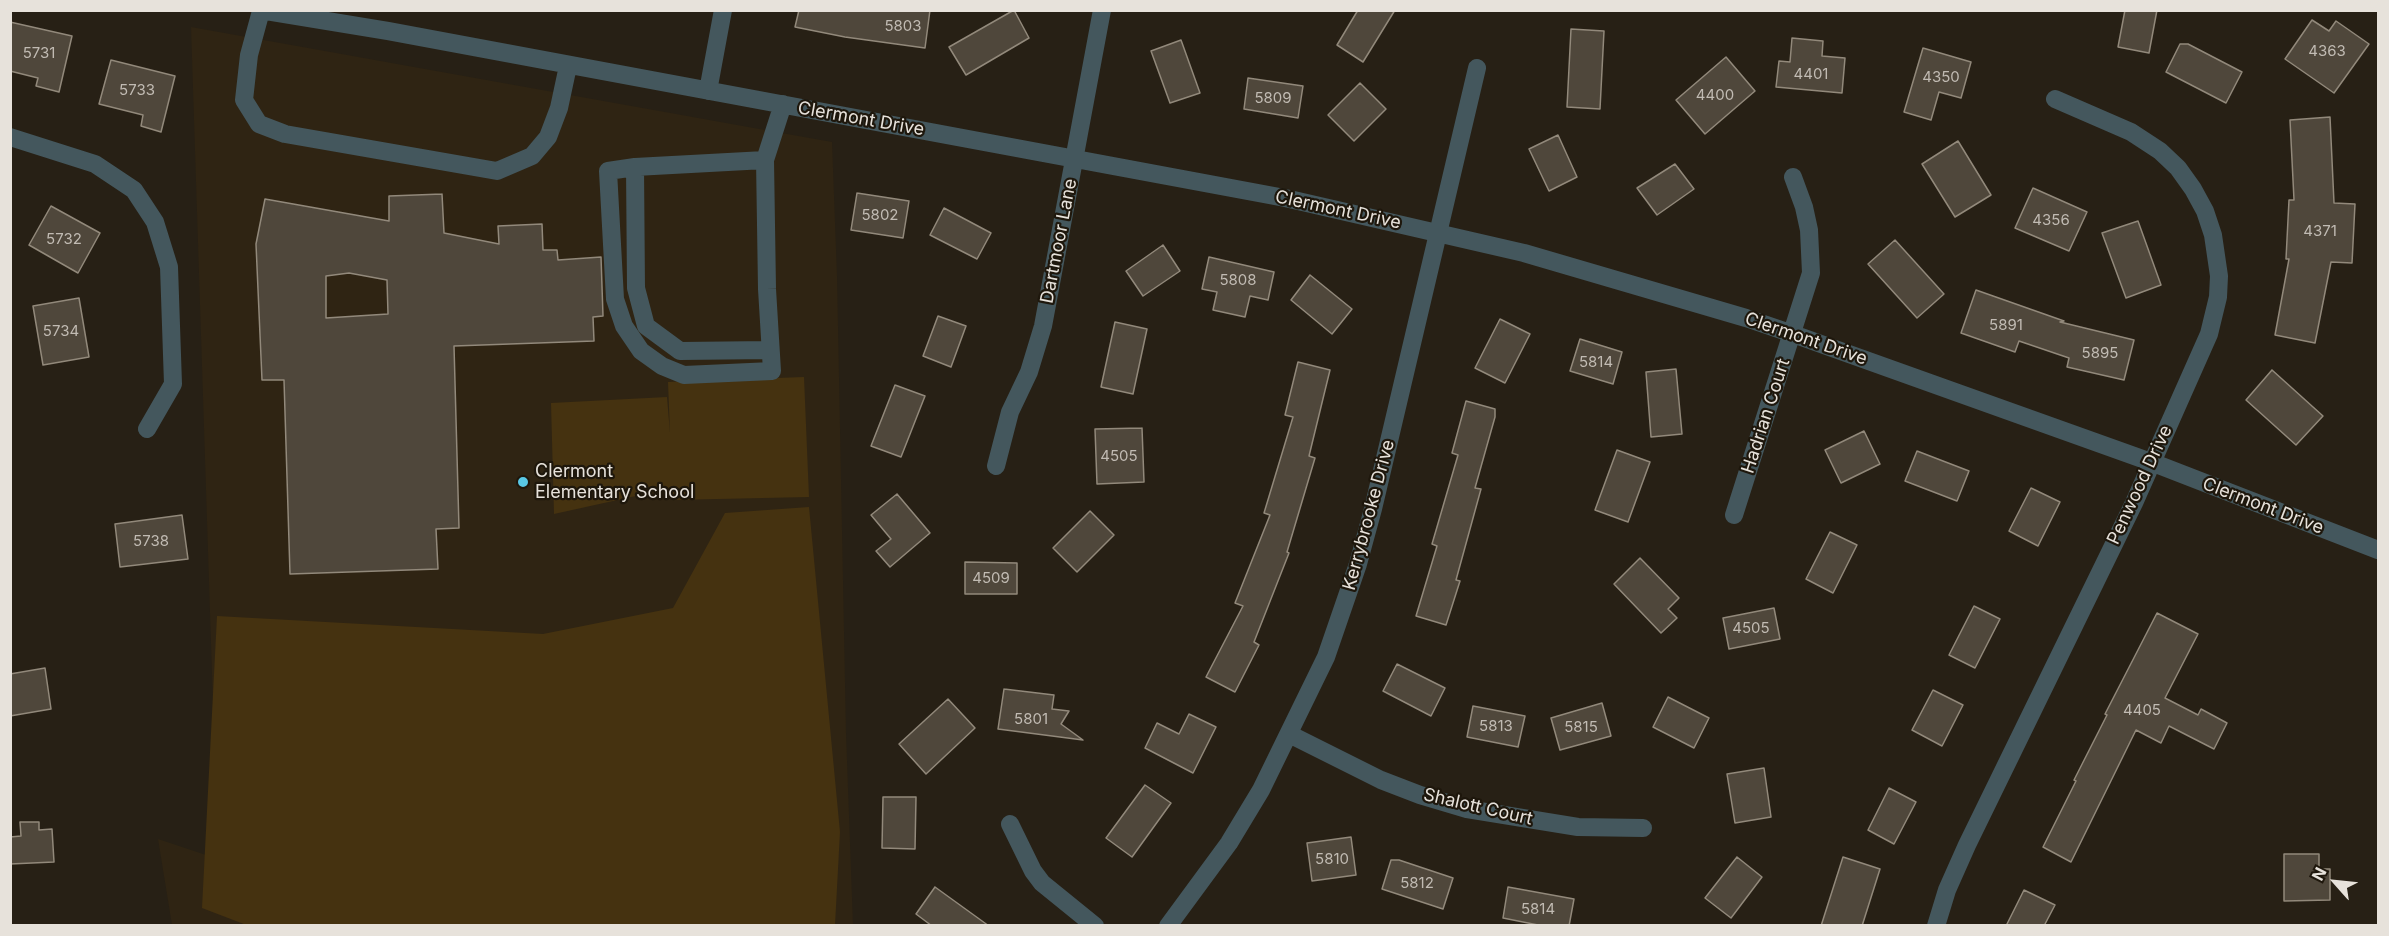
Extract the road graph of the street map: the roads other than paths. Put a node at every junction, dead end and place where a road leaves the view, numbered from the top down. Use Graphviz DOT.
graph roads {
  1 [pos="261,10"];
  2 [pos="723,10"];
  3 [pos="1102,10"];
  4 [pos="568,66"];
  5 [pos="1477,68"];
  6 [pos="708,91"];
  7 [pos="2055,99"];
  8 [pos="783,104"];
  9 [pos="10,137"];
  10 [pos="1075,158"];
  11 [pos="765,160"];
  12 [pos="635,167"];
  13 [pos="1793,177"];
  14 [pos="1438,232"];
  15 [pos="1793,334"];
  16 [pos="770,350"];
  17 [pos="147,429"];
  18 [pos="2151,462"];
  19 [pos="996,466"];
  20 [pos="1734,515"];
  21 [pos="2379,550"];
  22 [pos="1289,734"];
  23 [pos="1010,824"];
  24 [pos="1642,828"];
  25 [pos="1095,926"];
  26 [pos="1168,926"];
  27 [pos="1936,926"];
  1 -- 4 [label="street, Clermont Drive"];
  1 -- 4 [label="street"];
  2 -- 6 [label="street"];
  3 -- 10 [label="street, Dartmoor Lane"];
  4 -- 6 [label="street, Clermont Drive"];
  5 -- 14 [label="street, Kerrybrooke Drive"];
  6 -- 8 [label="street, Clermont Drive"];
  7 -- 18 [label="street, Penwood Drive"];
  8 -- 10 [label="street, Clermont Drive"];
  8 -- 11 [label="street"];
  9 -- 17 [label="street"];
  10 -- 14 [label="street, Clermont Drive"];
  10 -- 19 [label="street, Dartmoor Lane"];
  11 -- 12 [label="street"];
  11 -- 16 [label="street"];
  12 -- 16 [label="street"];
  12 -- 16 [label="street"];
  13 -- 15 [label="street, Hadrian Court"];
  14 -- 15 [label="street, Clermont Drive"];
  14 -- 22 [label="street, Kerrybrooke Drive"];
  15 -- 18 [label="street, Clermont Drive"];
  15 -- 20 [label="street, Hadrian Court"];
  18 -- 21 [label="street, Clermont Drive"];
  18 -- 27 [label="street, Penwood Drive"];
  22 -- 24 [label="street, Shalott Court"];
  22 -- 26 [label="street, Kerrybrooke Drive"];
  23 -- 25 [label="street"];
}
